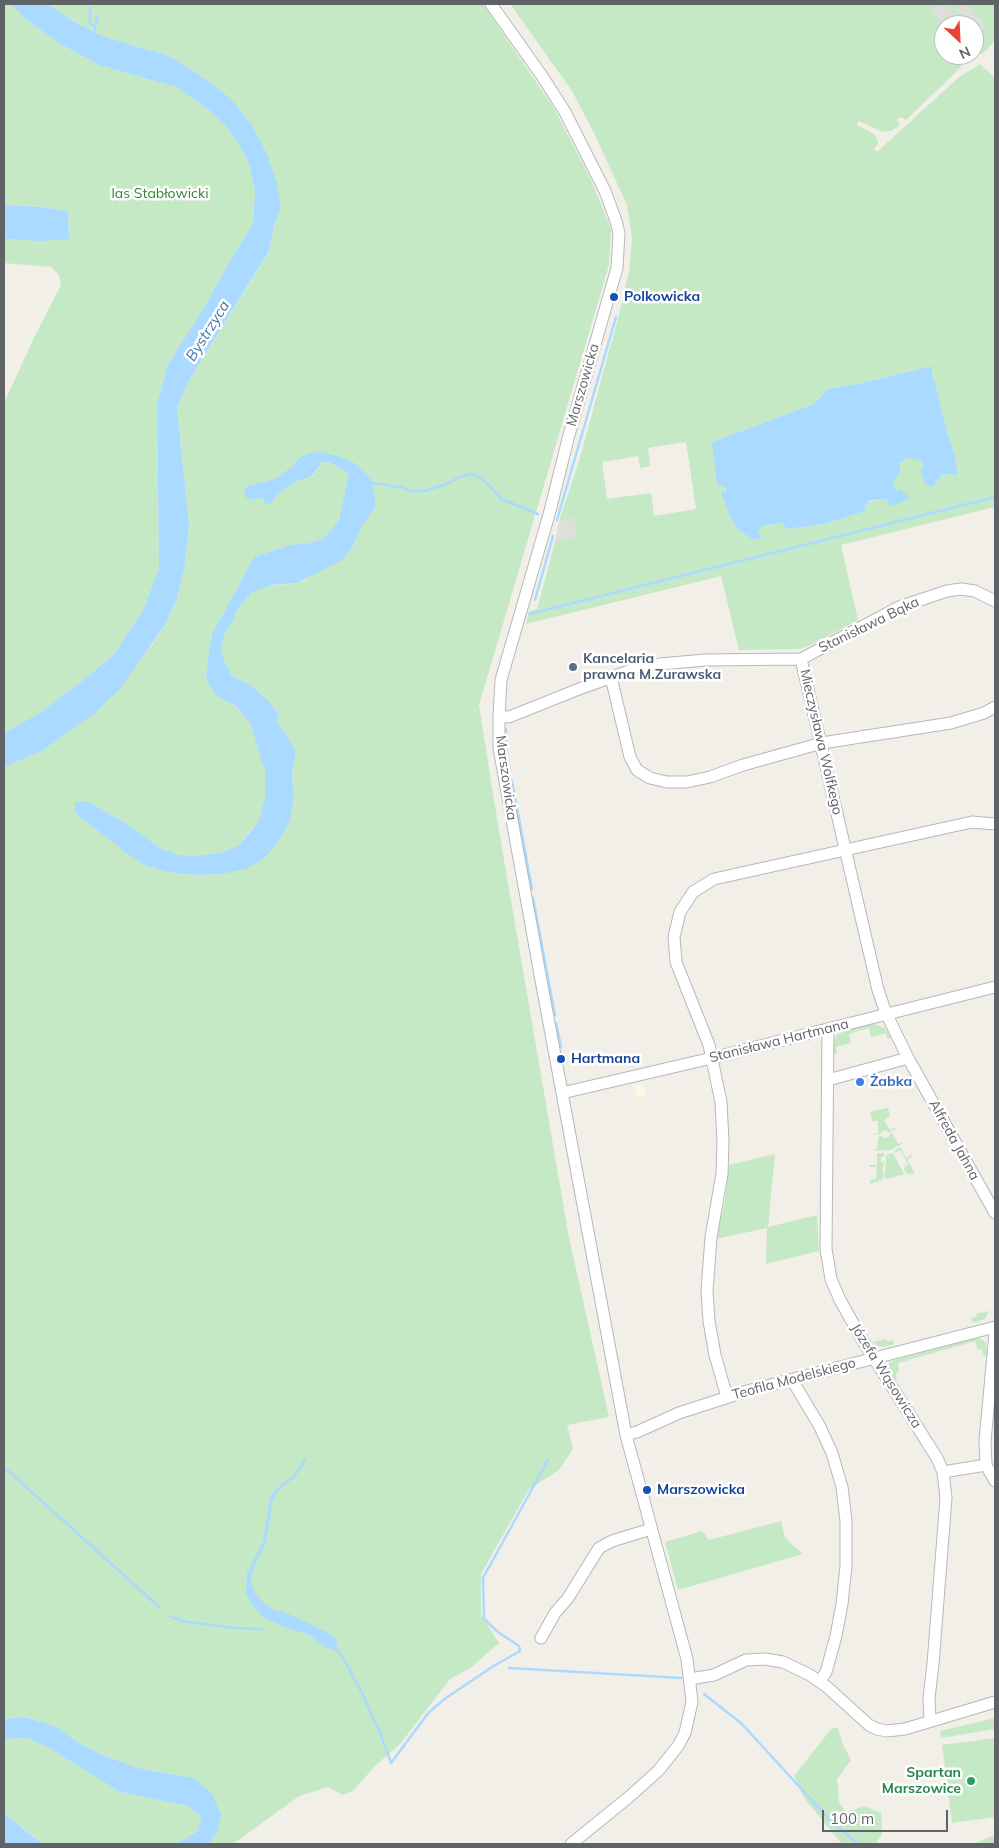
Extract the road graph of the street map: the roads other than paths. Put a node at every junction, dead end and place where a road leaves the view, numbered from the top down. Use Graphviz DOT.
graph roads {
  1 [pos="491,4"];
  2 [pos="995,601"];
  3 [pos="801,658"];
  4 [pos="611,677"];
  5 [pos="995,707"];
  6 [pos="499,716"];
  7 [pos="822,742"];
  8 [pos="995,824"];
  9 [pos="846,850"];
  10 [pos="995,987"];
  11 [pos="886,1013"];
  12 [pos="828,1029"];
  13 [pos="712,1058"];
  14 [pos="908,1058"];
  15 [pos="828,1080"];
  16 [pos="562,1093"];
  17 [pos="995,1213"];
  18 [pos="995,1327"];
  19 [pos="995,1333"];
  20 [pos="875,1358"];
  21 [pos="792,1380"];
  22 [pos="727,1397"];
  23 [pos="626,1435"];
  24 [pos="986,1465"];
  25 [pos="943,1472"];
  26 [pos="995,1481"];
  27 [pos="651,1529"];
  28 [pos="541,1638"];
  29 [pos="690,1679"];
  30 [pos="820,1681"];
  31 [pos="995,1702"];
  32 [pos="930,1720"];
  33 [pos="571,1844"];
  1 -- 6 [label="street, Marszowicka"];
  2 -- 3 [label="street, Stanisława Bąka"];
  3 -- 4 [label="street, Mieczysława Wolfkego"];
  3 -- 7 [label="street, Mieczysława Wolfkego"];
  4 -- 6 [label="street, Mieczysława Wolfkego"];
  4 -- 7 [label="street"];
  5 -- 7 [label="street"];
  6 -- 16 [label="street, Marszowicka"];
  7 -- 9 [label="street, Mieczysława Wolfkego"];
  8 -- 9 [label="street"];
  9 -- 11 [label="street, Mieczysława Wolfkego"];
  9 -- 13 [label="street"];
  10 -- 11 [label="street, Stanisława Hartmana"];
  11 -- 12 [label="street, Stanisława Hartmana"];
  11 -- 14 [label="street, Alfreda Jahna"];
  12 -- 13 [label="street, Stanisława Hartmana"];
  12 -- 15 [label="street, Józefa Wąsowicza"];
  13 -- 16 [label="street, Stanisława Hartmana"];
  13 -- 22 [label="street"];
  14 -- 15 [label="street"];
  14 -- 17 [label="street, Alfreda Jahna"];
  15 -- 20 [label="street, Józefa Wąsowicza"];
  16 -- 23 [label="street, Marszowicka"];
  18 -- 20 [label="street, Teofila Modelskiego"];
  19 -- 24 [label="street"];
  20 -- 21 [label="street, Teofila Modelskiego"];
  20 -- 25 [label="street, Józefa Wąsowicza"];
  21 -- 22 [label="street, Teofila Modelskiego"];
  21 -- 30 [label="street"];
  22 -- 23 [label="street, Teofila Modelskiego"];
  23 -- 27 [label="street, Marszowicka"];
  24 -- 25 [label="street"];
  24 -- 26 [label="street"];
  25 -- 32 [label="street, Józefa Wąsowicza"];
  27 -- 28 [label="street"];
  27 -- 29 [label="street, Marszowicka"];
  29 -- 30 [label="street"];
  29 -- 33 [label="street, Marszowicka"];
  30 -- 32 [label="street"];
  31 -- 32 [label="street"];
}
